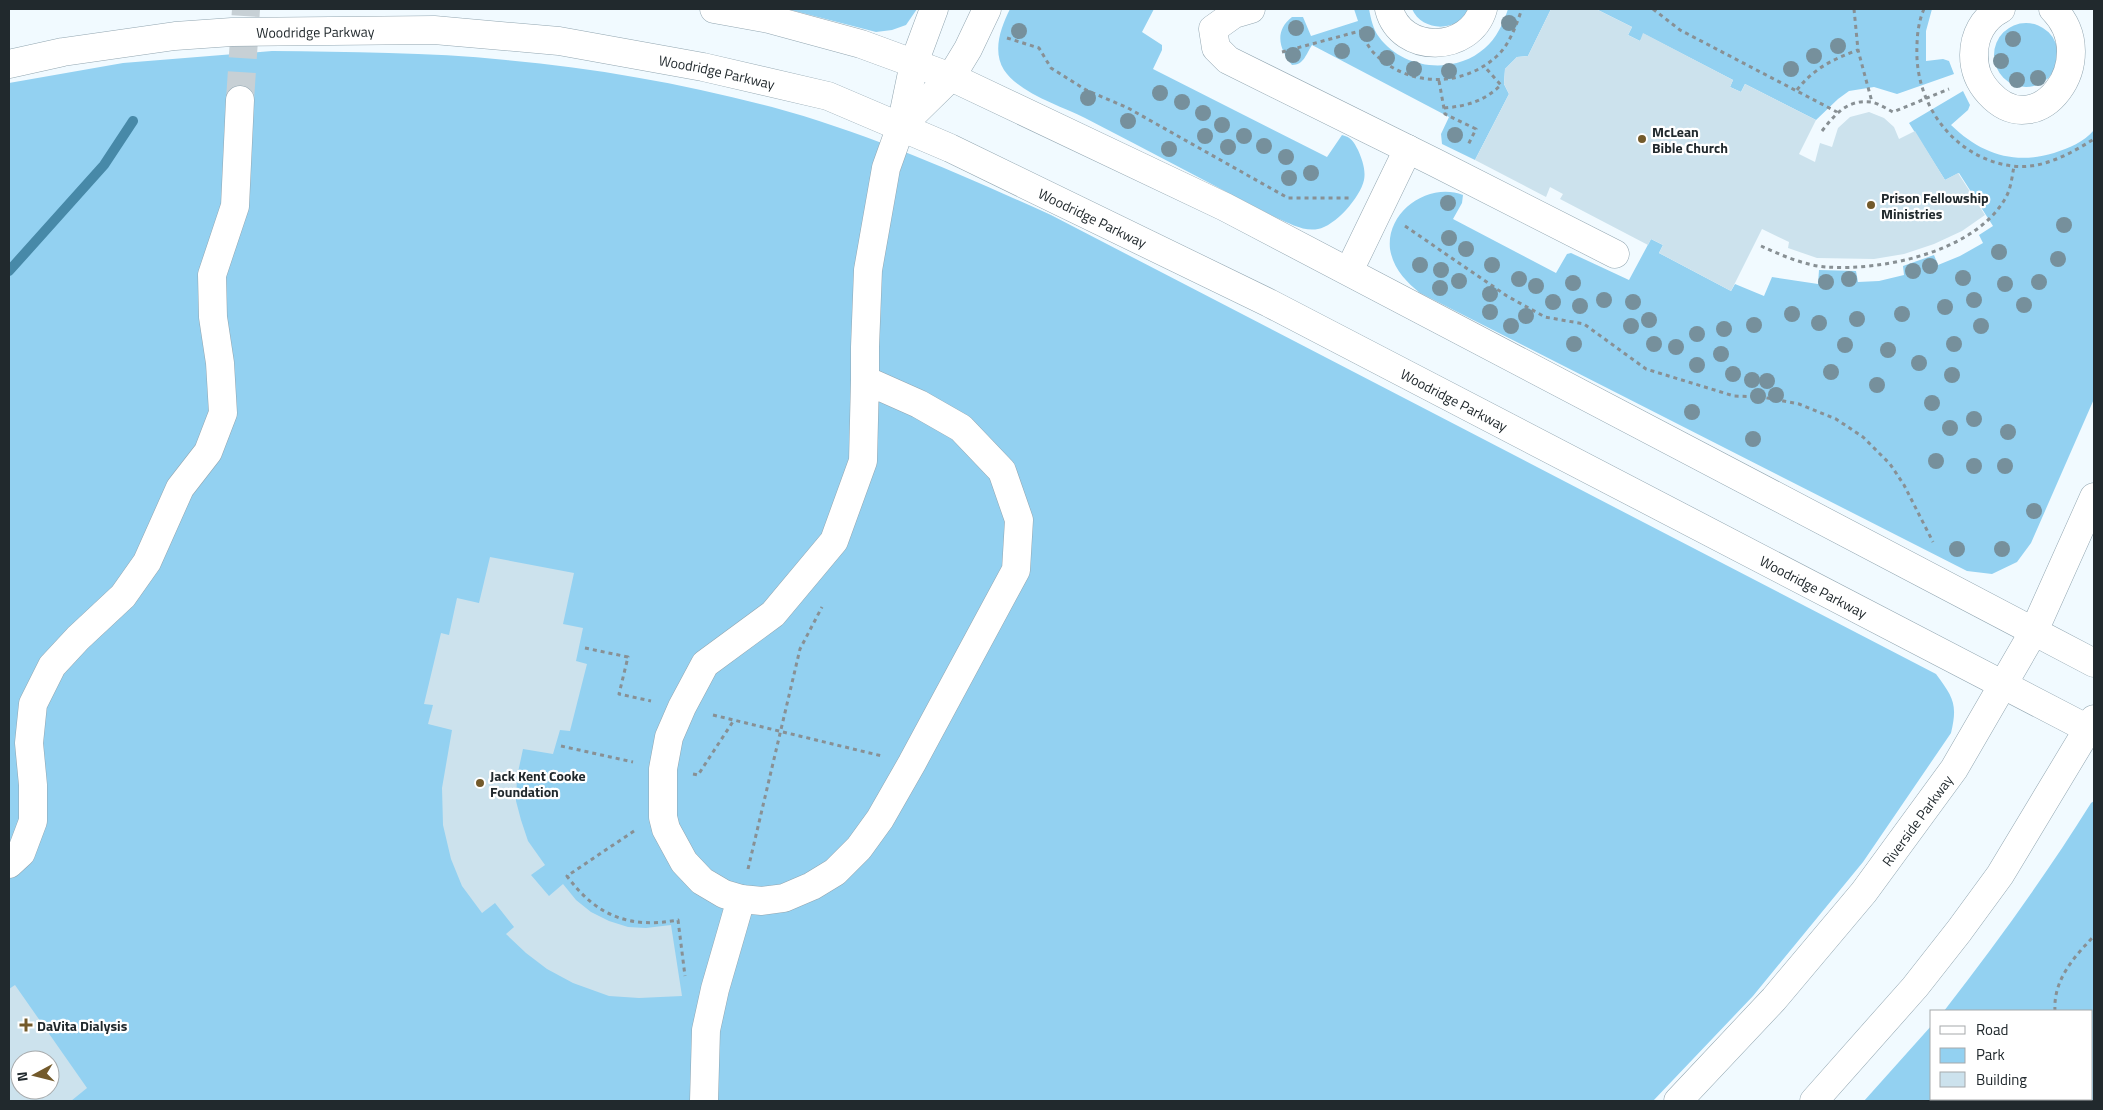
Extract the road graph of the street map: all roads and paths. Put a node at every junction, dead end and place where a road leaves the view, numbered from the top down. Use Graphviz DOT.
graph roads {
  1 [pos="714,9"];
  2 [pos="934,9"];
  3 [pos="1251,9"];
  4 [pos="1389,9"];
  5 [pos="1483,9"];
  6 [pos="1653,9"];
  7 [pos="1854,9"];
  8 [pos="2001,9"];
  9 [pos="2066,12"];
  10 [pos="982,19"];
  11 [pos="1858,50"];
  12 [pos="2087,58"];
  13 [pos="914,63"];
  14 [pos="9,64"];
  15 [pos="1484,66"];
  16 [pos="951,77"];
  17 [pos="1978,77"];
  18 [pos="1797,90"];
  19 [pos="240,100"];
  20 [pos="1872,102"];
  21 [pos="1444,108"];
  22 [pos="1837,112"];
  23 [pos="901,126"];
  24 [pos="1822,131"];
  25 [pos="1408,149"];
  26 [pos="2014,166"];
  27 [pos="1380,207"];
  28 [pos="1761,246"];
  29 [pos="1615,254"];
  30 [pos="1348,272"];
  31 [pos="865,380"];
  32 [pos="2094,496"];
  33 [pos="1938,548"];
  34 [pos="822,607"];
  35 [pos="2034,631"];
  36 [pos="585,648"];
  37 [pos="2094,663"];
  38 [pos="2004,684"];
  39 [pos="682,707"];
  40 [pos="2092,727"];
  41 [pos="781,730"];
  42 [pos="912,763"];
  43 [pos="639,827"];
  44 [pos="9,864"];
  45 [pos="741,899"];
  46 [pos="2094,936"];
  47 [pos="686,982"];
  48 [pos="2054,1010"];
  49 [pos="704,1101"];
  50 [pos="1678,1101"];
  51 [pos="1814,1101"];
  1 -- 13 [label="street"];
  2 -- 13 [label="street"];
  3 -- 25 [label="street"];
  4 -- 5 [label="street"];
  6 -- 18 [label="path"];
  7 -- 11 [label="path"];
  8 -- 17 [label="street"];
  9 -- 12 [label="street"];
  10 -- 16 [label="street"];
  10 -- 27 [label="path"];
  11 -- 18 [label="path"];
  11 -- 20 [label="path"];
  12 -- 17 [label="street"];
  13 -- 16 [label="street"];
  13 -- 23 [label="street"];
  14 -- 23 [label="street, Woodridge Parkway"];
  15 -- 21 [label="path"];
  16 -- 23 [label="street"];
  16 -- 30 [label="street"];
  17 -- 20 [label="path"];
  18 -- 22 [label="path"];
  19 -- 44 [label="street"];
  20 -- 22 [label="path"];
  22 -- 24 [label="path"];
  23 -- 31 [label="street"];
  23 -- 38 [label="street, Woodridge Parkway"];
  25 -- 27 [label="street"];
  25 -- 29 [label="street"];
  26 -- 28 [label="path"];
  27 -- 30 [label="street"];
  27 -- 33 [label="path"];
  30 -- 35 [label="street"];
  31 -- 39 [label="street"];
  31 -- 42 [label="street"];
  32 -- 35 [label="street, Riverside Parkway"];
  34 -- 41 [label="path"];
  35 -- 37 [label="street"];
  35 -- 38 [label="street, Riverside Parkway"];
  36 -- 39 [label="path"];
  38 -- 40 [label="street, Woodridge Parkway"];
  38 -- 50 [label="street, Riverside Parkway"];
  39 -- 41 [label="path"];
  39 -- 45 [label="street"];
  40 -- 51 [label="street"];
  41 -- 42 [label="path"];
  41 -- 45 [label="path"];
  42 -- 45 [label="street"];
  43 -- 47 [label="path"];
  45 -- 49 [label="street"];
  46 -- 48 [label="path"];
}
